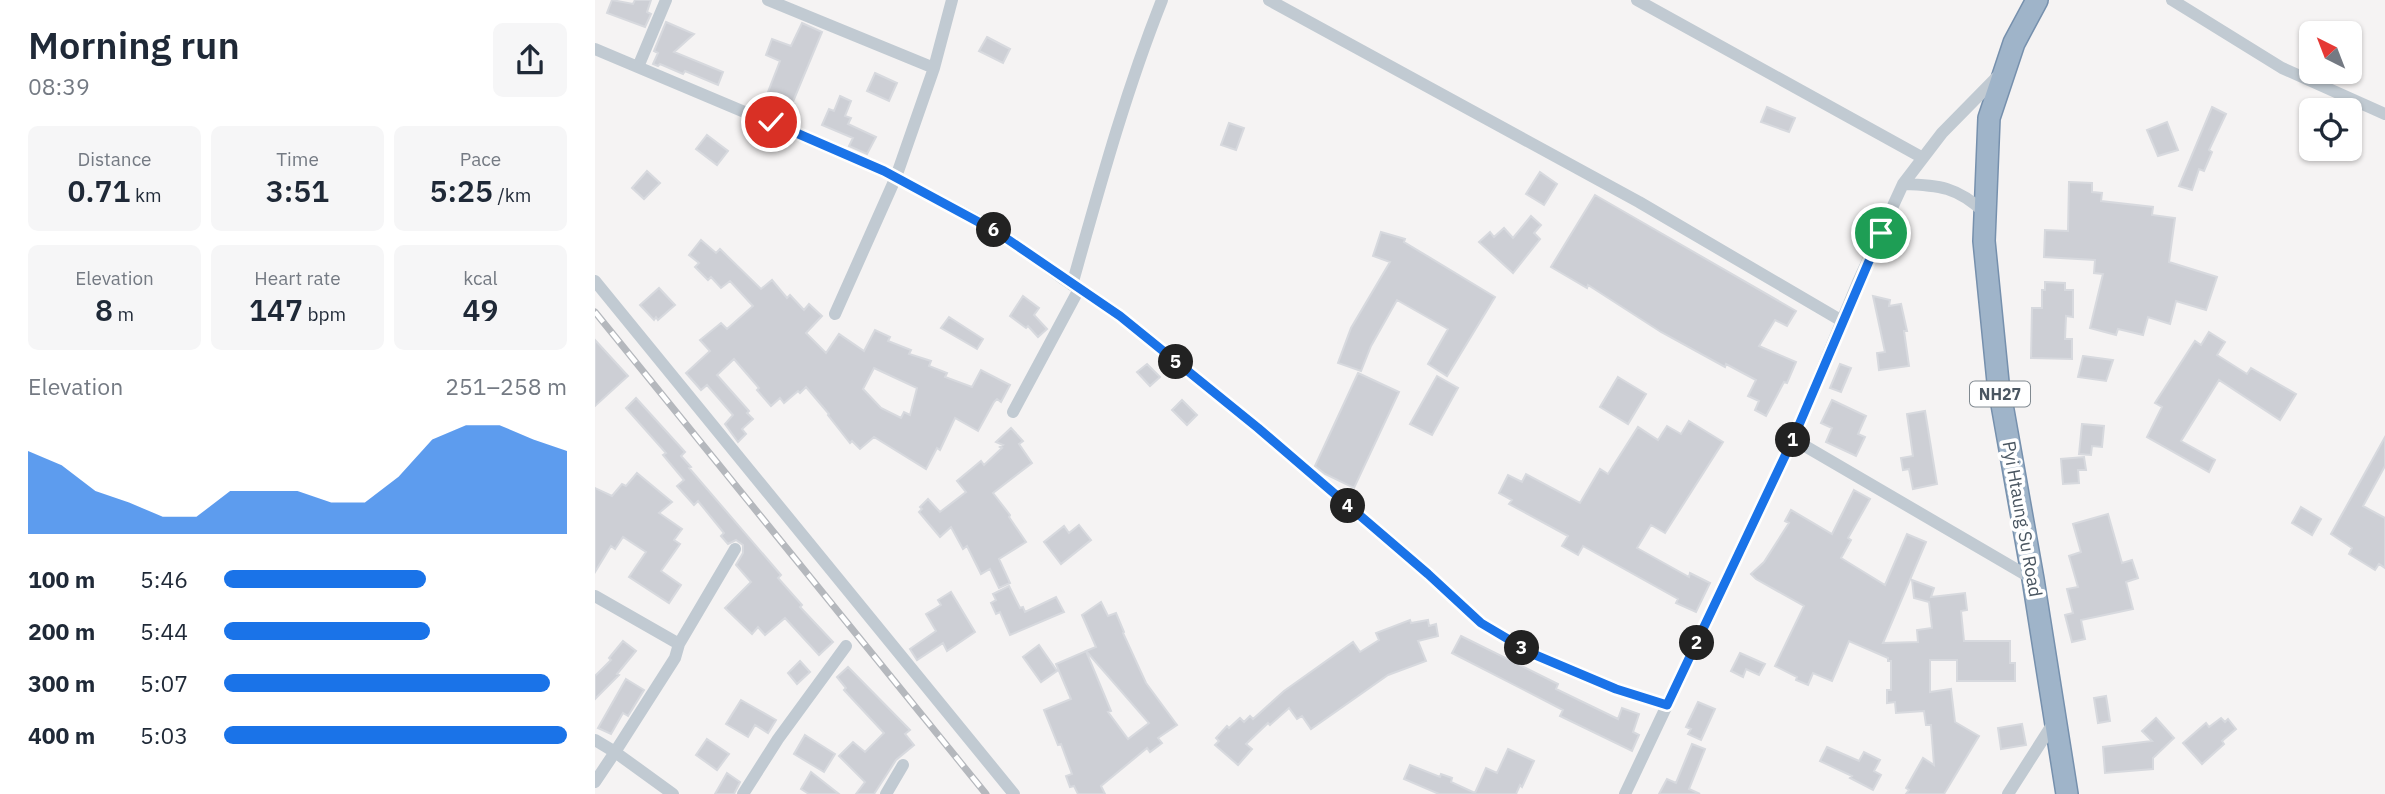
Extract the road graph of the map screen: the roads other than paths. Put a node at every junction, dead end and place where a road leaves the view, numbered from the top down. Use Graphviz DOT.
graph roads {
  1 [pos="666,0"];
  2 [pos="768,0"];
  3 [pos="952,0"];
  4 [pos="1162,0"];
  5 [pos="1269,0"];
  6 [pos="1637,0"];
  7 [pos="2037,0"];
  8 [pos="2172,0"];
  9 [pos="595,49"];
  10 [pos="638,67"];
  11 [pos="934,68"];
  12 [pos="2006,68"];
  13 [pos="2385,114"];
  14 [pos="1923,158"];
  15 [pos="896,177"];
  16 [pos="1903,184"];
  17 [pos="1985,213"];
  18 [pos="595,281"];
  19 [pos="1076,287"];
  20 [pos="835,314"];
  21 [pos="1842,321"];
  22 [pos="1013,412"];
  23 [pos="1793,439"];
  24 [pos="735,549"];
  25 [pos="2033,579"];
  26 [pos="595,596"];
  27 [pos="679,644"];
  28 [pos="846,646"];
  29 [pos="1667,705"];
  30 [pos="2054,723"];
  31 [pos="595,740"];
  32 [pos="615,752"];
  33 [pos="903,765"];
  34 [pos="595,782"];
  35 [pos="673,794"];
  36 [pos="743,794"];
  37 [pos="886,794"];
  38 [pos="1014,794"];
  39 [pos="1625,794"];
  40 [pos="2008,794"];
  41 [pos="2067,794"];
  1 -- 10 [label="street"];
  2 -- 11 [label="street"];
  3 -- 11 [label="street"];
  4 -- 19 [label="street"];
  5 -- 21 [label="street"];
  6 -- 14 [label="street"];
  7 -- 12 [label="highway, Pyi Htaung Su Road / NH27"];
  8 -- 13 [label="street"];
  9 -- 10 [label="street"];
  10 -- 15 [label="street"];
  11 -- 15 [label="street"];
  12 -- 14 [label="street"];
  12 -- 17 [label="highway, Pyi Htaung Su Road / NH27"];
  14 -- 16 [label="street"];
  15 -- 19 [label="street"];
  15 -- 20 [label="street"];
  16 -- 17 [label="street"];
  16 -- 21 [label="street"];
  17 -- 25 [label="highway, Pyi Htaung Su Road / NH27"];
  18 -- 38 [label="street"];
  19 -- 22 [label="street"];
  19 -- 29 [label="street"];
  21 -- 23 [label="street"];
  23 -- 25 [label="street"];
  23 -- 29 [label="street"];
  24 -- 27 [label="street"];
  25 -- 30 [label="highway, Pyi Htaung Su Road / NH27"];
  26 -- 27 [label="street"];
  27 -- 32 [label="street"];
  28 -- 36 [label="street"];
  29 -- 39 [label="street"];
  30 -- 40 [label="street"];
  30 -- 41 [label="highway, Pyi Htaung Su Road / NH27"];
  31 -- 32 [label="street"];
  32 -- 34 [label="street"];
  32 -- 35 [label="street"];
  33 -- 37 [label="street"];
}
